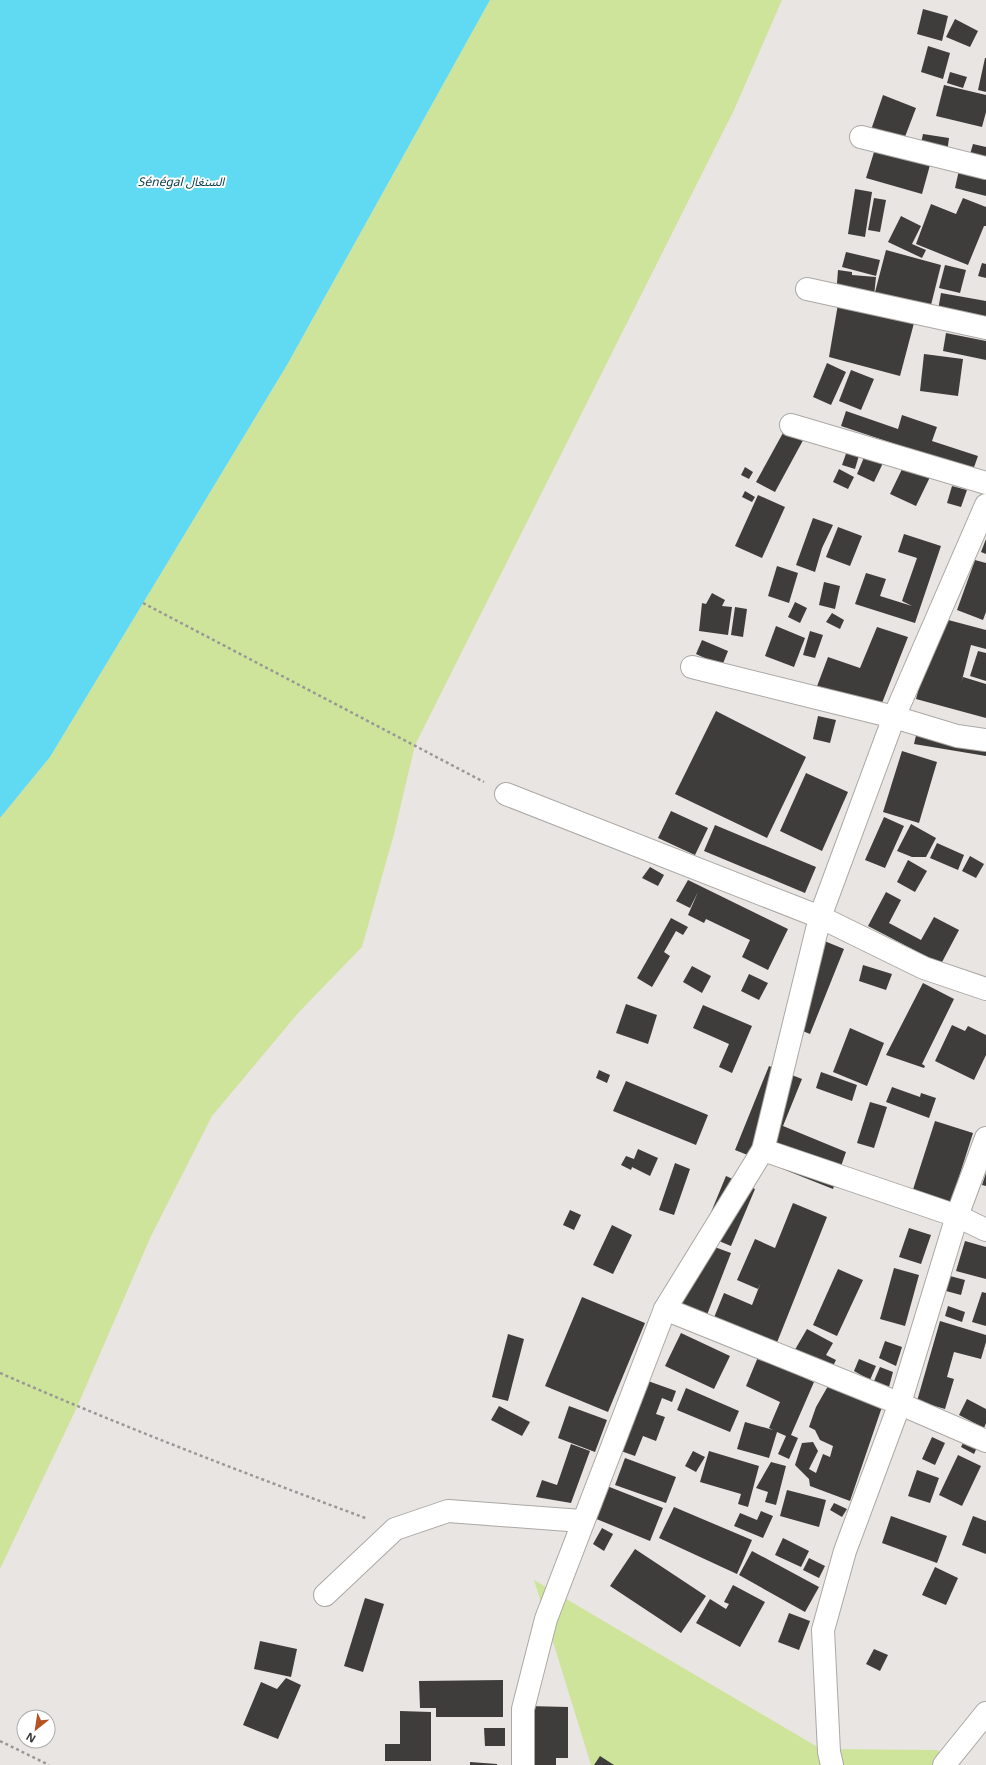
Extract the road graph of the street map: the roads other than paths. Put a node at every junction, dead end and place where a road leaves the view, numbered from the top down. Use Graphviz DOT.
graph roads {
  1 [pos="861,137"];
  2 [pos="986,168"];
  3 [pos="807,289"];
  4 [pos="986,328"];
  5 [pos="791,425"];
  6 [pos="986,483"];
  7 [pos="986,505"];
  8 [pos="692,668"];
  9 [pos="894,718"];
  10 [pos="986,740"];
  11 [pos="506,794"];
  12 [pos="820,917"];
  13 [pos="986,990"];
  14 [pos="986,1138"];
  15 [pos="763,1150"];
  16 [pos="957,1216"];
  17 [pos="986,1230"];
  18 [pos="665,1309"];
  19 [pos="900,1403"];
  20 [pos="986,1441"];
  21 [pos="582,1521"];
  22 [pos="325,1595"];
  23 [pos="986,1713"];
  24 [pos="523,1765"];
  25 [pos="832,1765"];
  26 [pos="944,1765"];
  1 -- 2 [label="street"];
  3 -- 4 [label="street"];
  5 -- 6 [label="street"];
  7 -- 9 [label="street"];
  8 -- 9 [label="street"];
  9 -- 10 [label="street"];
  9 -- 12 [label="street"];
  11 -- 12 [label="street"];
  12 -- 13 [label="street"];
  12 -- 15 [label="street"];
  14 -- 16 [label="street"];
  15 -- 16 [label="street"];
  15 -- 18 [label="street"];
  16 -- 17 [label="street"];
  16 -- 19 [label="street"];
  18 -- 19 [label="street"];
  18 -- 21 [label="street"];
  19 -- 20 [label="street"];
  19 -- 25 [label="street"];
  21 -- 22 [label="street"];
  21 -- 24 [label="street"];
  23 -- 26 [label="street"];
}
